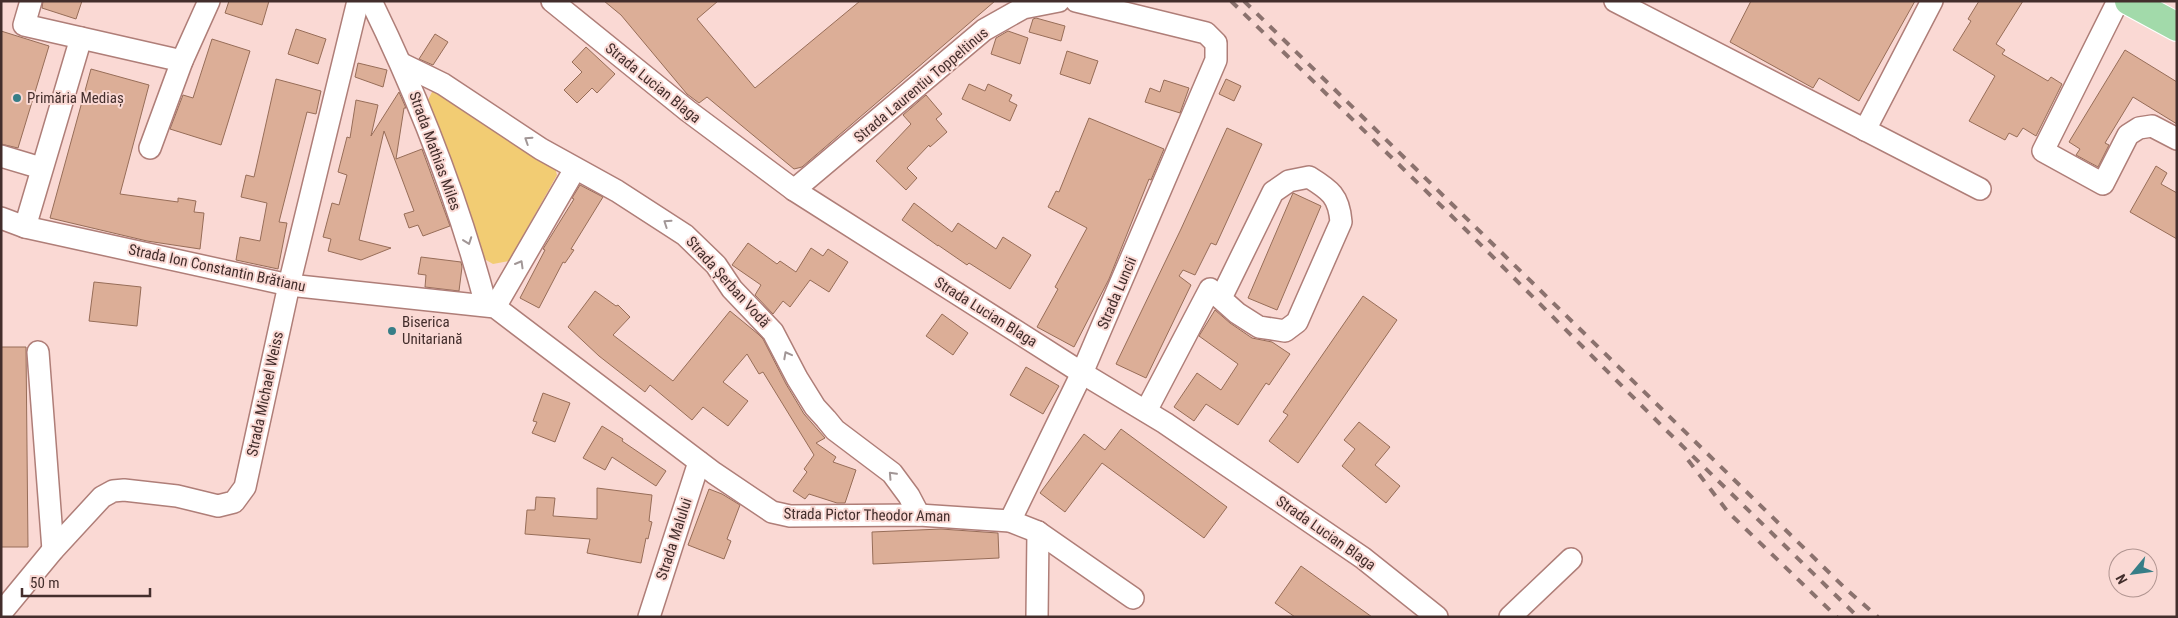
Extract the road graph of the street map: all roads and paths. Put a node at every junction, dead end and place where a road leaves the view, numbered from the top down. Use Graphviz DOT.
graph roads {
  1 [pos="31,1"];
  2 [pos="209,1"];
  3 [pos="358,1"];
  4 [pos="371,1"];
  5 [pos="552,1"];
  6 [pos="1059,1"];
  7 [pos="1076,1"];
  8 [pos="1615,1"];
  9 [pos="1932,1"];
  10 [pos="2118,1"];
  11 [pos="2129,1"];
  12 [pos="2177,27"];
  13 [pos="81,38"];
  14 [pos="182,61"];
  15 [pos="402,64"];
  16 [pos="1865,130"];
  17 [pos="2177,139"];
  18 [pos="150,148"];
  19 [pos="1,156"];
  20 [pos="41,168"];
  21 [pos="575,169"];
  22 [pos="1980,189"];
  23 [pos="794,190"];
  24 [pos="1,218"];
  25 [pos="25,227"];
  26 [pos="289,285"];
  27 [pos="1221,298"];
  28 [pos="491,306"];
  29 [pos="38,352"];
  30 [pos="1082,374"];
  31 [pos="1146,411"];
  32 [pos="699,462"];
  33 [pos="919,515"];
  34 [pos="1010,521"];
  35 [pos="1038,532"];
  36 [pos="53,550"];
  37 [pos="1571,559"];
  38 [pos="1133,598"];
  39 [pos="1,613"];
  40 [pos="1433,614"];
  41 [pos="649,617"];
  42 [pos="1037,617"];
  43 [pos="1510,617"];
  1 -- 13 [label="street"];
  2 -- 14 [label="street"];
  3 -- 26 [label="street, Strada Michael Weiss"];
  4 -- 15 [label="street, Strada Mathias Miles"];
  5 -- 23 [label="street, Strada Lucian Blaga"];
  6 -- 23 [label="street, Strada Laurentiu Toppeltinus"];
  7 -- 30 [label="street, Strada Luncii"];
  8 -- 16 [label="street"];
  9 -- 16 [label="street"];
  10 -- 17 [label="street"];
  11 -- 12 [label="main road"];
  13 -- 14 [label="street"];
  13 -- 20 [label="street"];
  14 -- 18 [label="street"];
  21 -- 15 [label="street, Strada Șerban Vodă, one-way"];
  15 -- 28 [label="street, Strada Mathias Miles, one-way"];
  16 -- 22 [label="street"];
  19 -- 20 [label="street"];
  20 -- 25 [label="street"];
  28 -- 21 [label="street, one-way"];
  33 -- 21 [label="street, Strada Șerban Vodă, one-way"];
  23 -- 30 [label="street, Strada Lucian Blaga"];
  24 -- 25 [label="street, Strada Ion Constantin Brătianu"];
  25 -- 26 [label="street, Strada Ion Constantin Brătianu"];
  26 -- 28 [label="street, Strada Ion Constantin Brătianu"];
  26 -- 36 [label="street, Strada Michael Weiss"];
  27 -- 27 [label="street"];
  27 -- 31 [label="street"];
  28 -- 32 [label="street, Strada Pictor Theodor Aman"];
  29 -- 36 [label="street"];
  30 -- 31 [label="street, Strada Lucian Blaga"];
  30 -- 34 [label="street, Strada Luncii"];
  31 -- 40 [label="street, Strada Lucian Blaga"];
  32 -- 33 [label="street, Strada Pictor Theodor Aman"];
  32 -- 41 [label="street, Strada Malului"];
  33 -- 34 [label="street, Strada Pictor Theodor Aman"];
  34 -- 35 [label="street, Strada Pictor Theodor Aman"];
  35 -- 38 [label="street, Strada Pictor Theodor Aman"];
  35 -- 42 [label="street"];
  36 -- 39 [label="street, Strada Michael Weiss"];
  37 -- 43 [label="street"];
}
